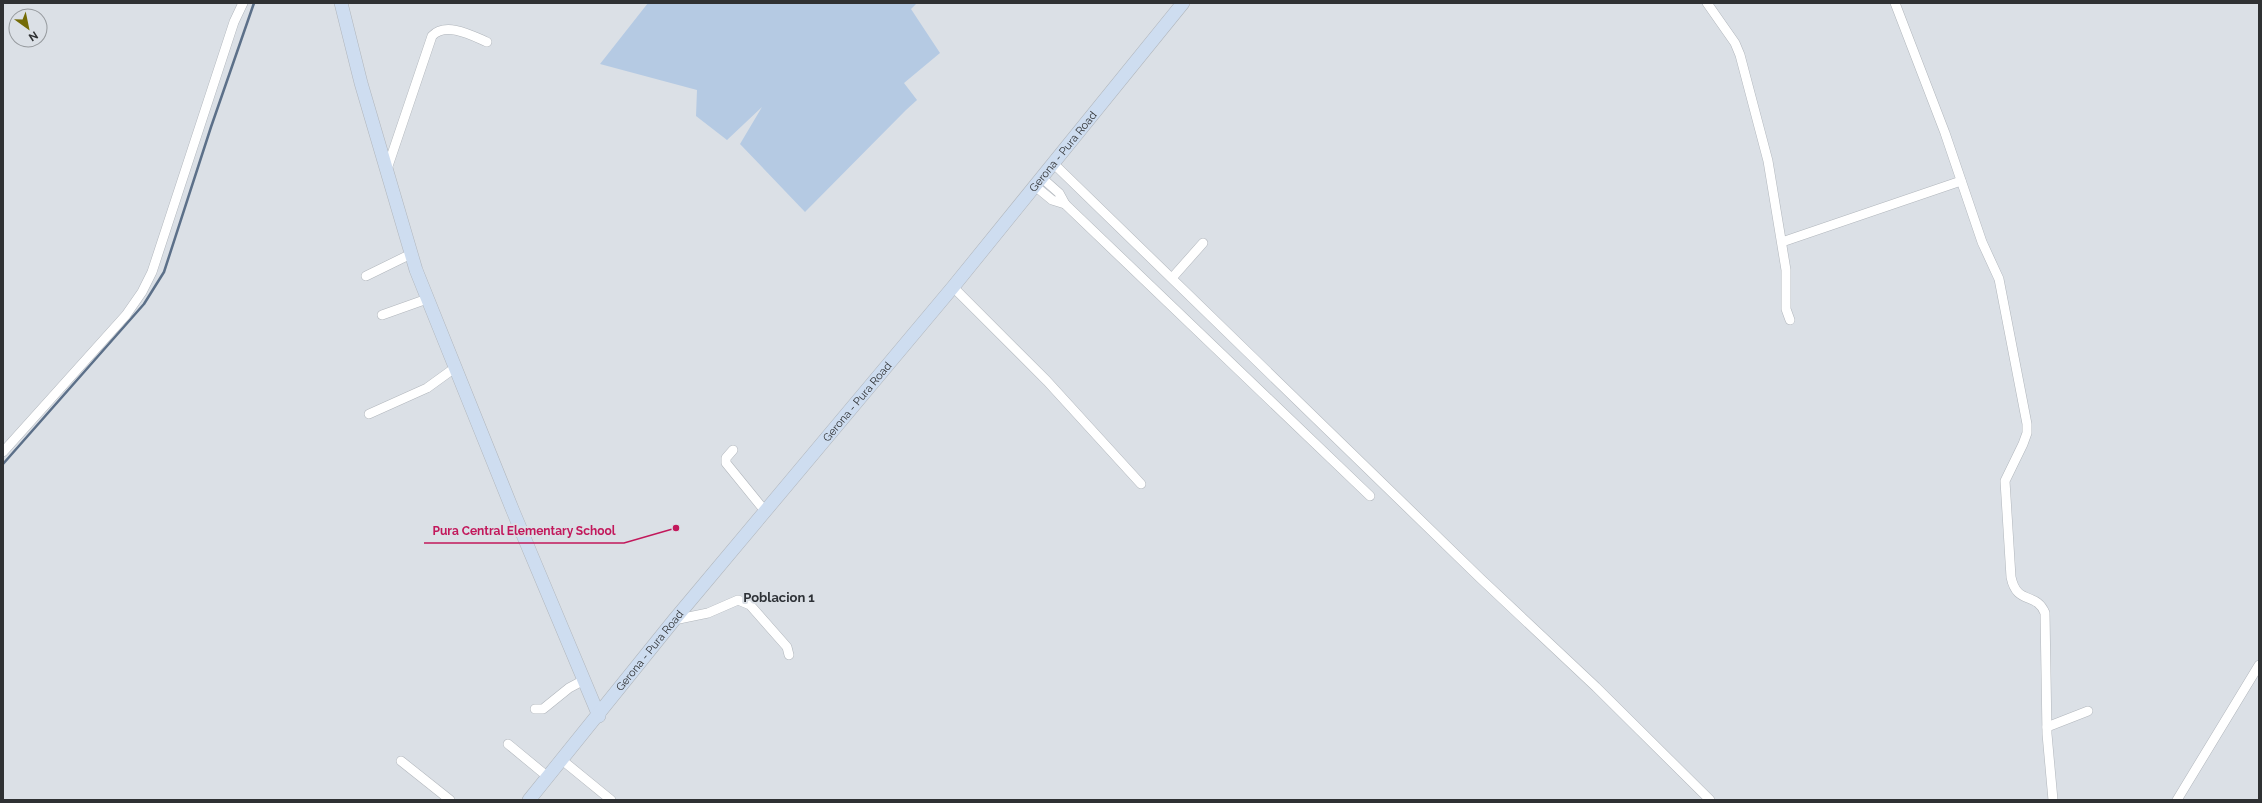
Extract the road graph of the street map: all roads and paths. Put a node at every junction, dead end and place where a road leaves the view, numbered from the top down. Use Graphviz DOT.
graph roads {
  1 [pos="243,3"];
  2 [pos="341,3"];
  3 [pos="1183,3"];
  4 [pos="1707,3"];
  5 [pos="1895,3"];
  6 [pos="487,42"];
  7 [pos="1054,164"];
  8 [pos="386,172"];
  9 [pos="1961,181"];
  10 [pos="1039,182"];
  11 [pos="1782,242"];
  12 [pos="1203,243"];
  13 [pos="411,254"];
  14 [pos="366,276"];
  15 [pos="1172,278"];
  16 [pos="953,287"];
  17 [pos="427,299"];
  18 [pos="382,315"];
  19 [pos="1790,320"];
  20 [pos="456,368"];
  21 [pos="369,414"];
  22 [pos="733,450"];
  23 [pos="3,452"];
  24 [pos="1141,484"];
  25 [pos="1370,496"];
  26 [pos="765,511"];
  27 [pos="674,620"];
  28 [pos="789,655"];
  29 [pos="2259,665"];
  30 [pos="584,680"];
  31 [pos="536,709"];
  32 [pos="2088,711"];
  33 [pos="599,716"];
  34 [pos="2047,727"];
  35 [pos="508,744"];
  36 [pos="562,760"];
  37 [pos="401,761"];
  38 [pos="548,777"];
  39 [pos="450,800"];
  40 [pos="529,800"];
  41 [pos="611,800"];
  42 [pos="1710,800"];
  43 [pos="2053,800"];
  44 [pos="2177,800"];
  1 -- 23 [label="street"];
  2 -- 8 [label="main road"];
  3 -- 7 [label="main road, Gerona - Pura Road"];
  4 -- 11 [label="street"];
  5 -- 9 [label="street"];
  6 -- 8 [label="street"];
  7 -- 10 [label="main road, Gerona - Pura Road"];
  7 -- 15 [label="street"];
  8 -- 13 [label="main road"];
  9 -- 11 [label="street"];
  9 -- 34 [label="street"];
  10 -- 16 [label="main road, Gerona - Pura Road"];
  10 -- 25 [label="street"];
  11 -- 19 [label="street"];
  12 -- 15 [label="street"];
  13 -- 14 [label="street"];
  13 -- 17 [label="main road"];
  15 -- 42 [label="street"];
  16 -- 24 [label="street"];
  16 -- 26 [label="main road, Gerona - Pura Road"];
  17 -- 18 [label="street"];
  17 -- 20 [label="main road"];
  20 -- 21 [label="street"];
  20 -- 30 [label="main road"];
  22 -- 26 [label="street"];
  26 -- 27 [label="main road, Gerona - Pura Road"];
  27 -- 28 [label="street"];
  27 -- 33 [label="main road, Gerona - Pura Road"];
  29 -- 44 [label="street"];
  30 -- 31 [label="street"];
  30 -- 33 [label="main road"];
  32 -- 34 [label="street"];
  33 -- 36 [label="main road, Gerona - Pura Road"];
  34 -- 43 [label="street"];
  35 -- 38 [label="street"];
  36 -- 38 [label="main road, Gerona - Pura Road"];
  36 -- 41 [label="street"];
  37 -- 39 [label="street"];
  38 -- 40 [label="main road, Gerona - Pura Road"];
}
